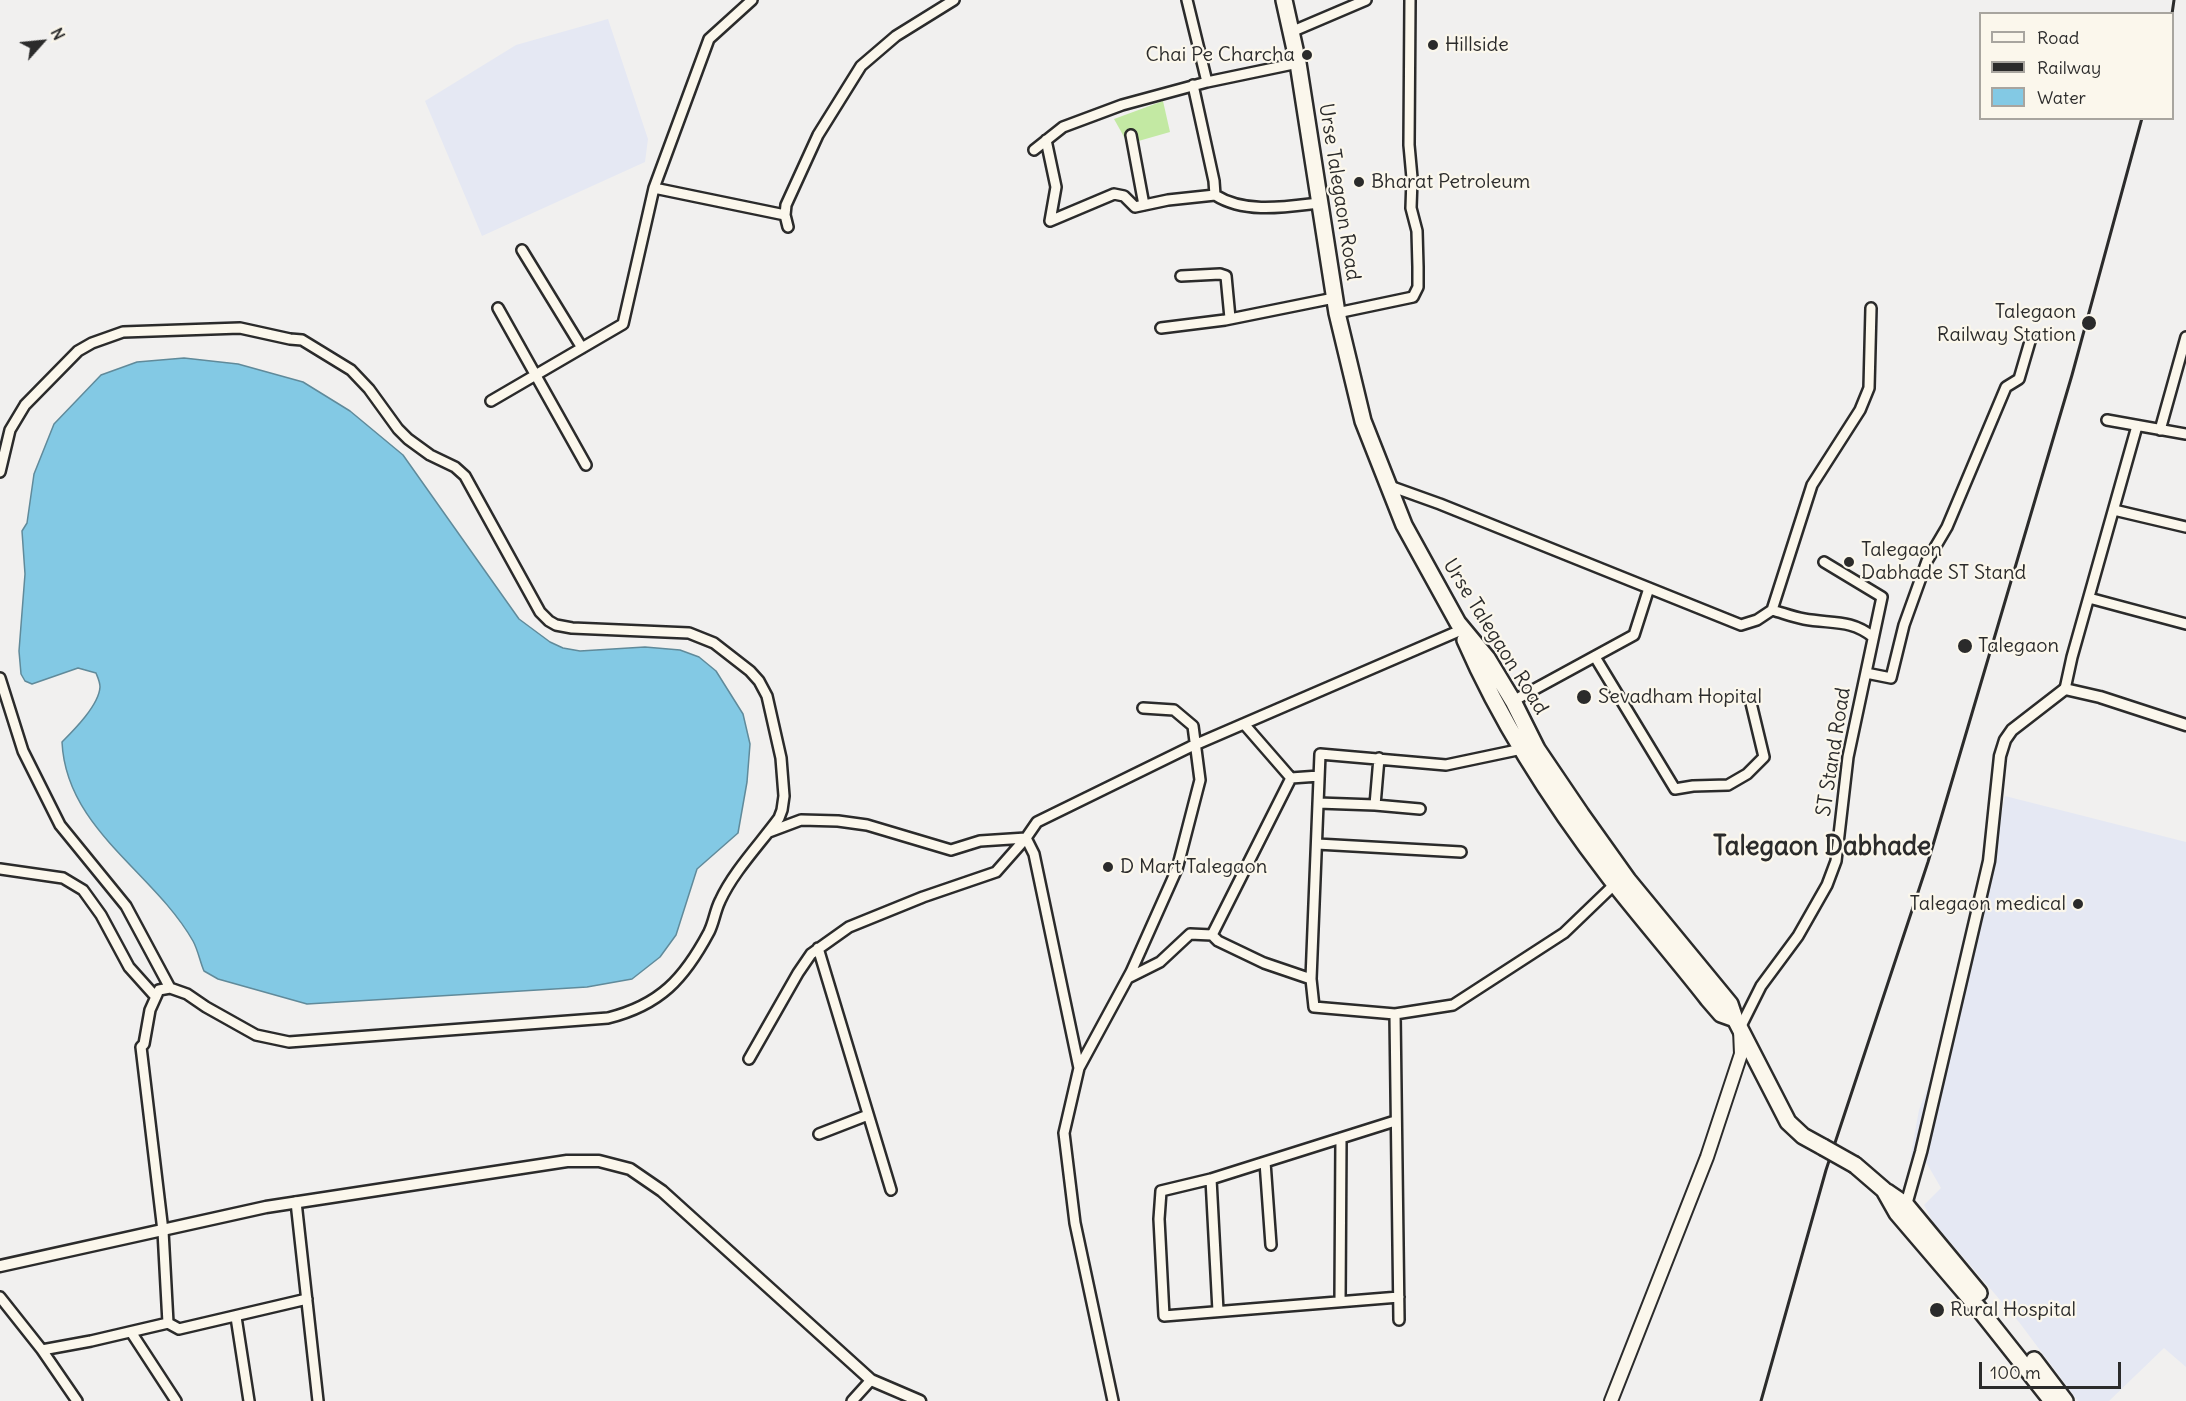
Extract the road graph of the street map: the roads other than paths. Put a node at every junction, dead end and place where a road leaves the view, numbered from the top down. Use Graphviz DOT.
graph roads {
  1 [pos="752,0"];
  2 [pos="954,0"];
  3 [pos="1187,0"];
  4 [pos="1284,0"];
  5 [pos="1366,0"];
  6 [pos="1410,0"];
  7 [pos="1291,33"];
  8 [pos="1298,63"];
  9 [pos="1207,82"];
  10 [pos="1193,85"];
  11 [pos="1131,135"];
  12 [pos="1046,140"];
  13 [pos="1034,150"];
  14 [pos="654,188"];
  15 [pos="1215,195"];
  16 [pos="1319,203"];
  17 [pos="1144,205"];
  18 [pos="785,215"];
  19 [pos="788,227"];
  20 [pos="522,250"];
  21 [pos="1181,276"];
  22 [pos="1335,305"];
  23 [pos="498,308"];
  24 [pos="1871,308"];
  25 [pos="1230,318"];
  26 [pos="1161,328"];
  27 [pos="2186,337"];
  28 [pos="2031,338"];
  29 [pos="582,348"];
  30 [pos="536,375"];
  31 [pos="491,401"];
  32 [pos="2107,420"];
  33 [pos="2137,426"];
  34 [pos="2160,430"];
  35 [pos="2186,434"];
  36 [pos="586,465"];
  37 [pos="0,472"];
  38 [pos="1387,485"];
  39 [pos="2114,510"];
  40 [pos="2186,527"];
  41 [pos="1824,562"];
  42 [pos="1649,588"];
  43 [pos="2089,598"];
  44 [pos="1772,609"];
  45 [pos="2186,624"];
  46 [pos="1460,627"];
  47 [pos="1873,638"];
  48 [pos="1595,657"];
  49 [pos="1866,673"];
  50 [pos="0,678"];
  51 [pos="2065,689"];
  52 [pos="1513,701"];
  53 [pos="1751,703"];
  54 [pos="1143,708"];
  55 [pos="1244,724"];
  56 [pos="2186,725"];
  57 [pos="1195,745"];
  58 [pos="1522,749"];
  59 [pos="1379,758"];
  60 [pos="1319,776"];
  61 [pos="1292,778"];
  62 [pos="1318,803"];
  63 [pos="1376,806"];
  64 [pos="1420,809"];
  65 [pos="769,832"];
  66 [pos="1026,838"];
  67 [pos="1317,844"];
  68 [pos="1461,852"];
  69 [pos="0,868"];
  70 [pos="1620,880"];
  71 [pos="1212,935"];
  72 [pos="818,948"];
  73 [pos="1127,979"];
  74 [pos="1311,979"];
  75 [pos="170,988"];
  76 [pos="155,996"];
  77 [pos="1395,1014"];
  78 [pos="1732,1020"];
  79 [pos="749,1059"];
  80 [pos="1079,1068"];
  81 [pos="868,1115"];
  82 [pos="1395,1121"];
  83 [pos="819,1134"];
  84 [pos="1341,1138"];
  85 [pos="1265,1162"];
  86 [pos="1211,1179"];
  87 [pos="891,1190"];
  88 [pos="1884,1190"];
  89 [pos="296,1202"];
  90 [pos="1906,1205"];
  91 [pos="163,1231"];
  92 [pos="1271,1245"];
  93 [pos="0,1266"];
  94 [pos="0,1297"];
  95 [pos="1399,1297"];
  96 [pos="307,1299"];
  97 [pos="1340,1301"];
  98 [pos="1218,1311"];
  99 [pos="236,1317"];
  100 [pos="1399,1320"];
  101 [pos="168,1323"];
  102 [pos="130,1332"];
  103 [pos="42,1350"];
  104 [pos="871,1380"];
  105 [pos="77,1401"];
  106 [pos="176,1401"];
  107 [pos="249,1401"];
  108 [pos="318,1401"];
  109 [pos="852,1401"];
  110 [pos="920,1401"];
  111 [pos="1113,1401"];
  112 [pos="1611,1401"];
  113 [pos="2052,1401"];
  114 [pos="2065,1401"];
  1 -- 14 [label="street"];
  2 -- 18 [label="street"];
  3 -- 9 [label="street"];
  4 -- 7 [label="highway, Urse Talegaon Road"];
  5 -- 7 [label="street"];
  6 -- 22 [label="street"];
  7 -- 8 [label="highway, Urse Talegaon Road"];
  8 -- 9 [label="street"];
  8 -- 16 [label="highway, Urse Talegaon Road"];
  9 -- 10 [label="street"];
  10 -- 12 [label="street"];
  10 -- 15 [label="street"];
  11 -- 17 [label="street"];
  12 -- 13 [label="street"];
  12 -- 17 [label="street"];
  14 -- 18 [label="street"];
  14 -- 29 [label="street"];
  15 -- 16 [label="street"];
  15 -- 17 [label="street"];
  16 -- 22 [label="highway, Urse Talegaon Road"];
  18 -- 19 [label="street"];
  20 -- 29 [label="street"];
  21 -- 25 [label="street"];
  22 -- 25 [label="street"];
  22 -- 38 [label="highway, Urse Talegaon Road"];
  23 -- 30 [label="street"];
  24 -- 44 [label="street"];
  25 -- 26 [label="street"];
  27 -- 34 [label="street"];
  28 -- 49 [label="street"];
  29 -- 30 [label="street"];
  30 -- 31 [label="street"];
  30 -- 36 [label="street"];
  32 -- 33 [label="street"];
  33 -- 34 [label="street"];
  33 -- 39 [label="street"];
  34 -- 35 [label="street"];
  37 -- 65 [label="street"];
  38 -- 42 [label="street"];
  38 -- 46 [label="highway, Urse Talegaon Road"];
  39 -- 40 [label="street"];
  39 -- 43 [label="street"];
  41 -- 47 [label="street, ST Stand Road"];
  42 -- 44 [label="street"];
  42 -- 48 [label="street"];
  43 -- 45 [label="street"];
  43 -- 51 [label="street"];
  44 -- 47 [label="street"];
  46 -- 52 [label="highway, Urse Talegaon Road"];
  46 -- 55 [label="street"];
  46 -- 58 [label="highway"];
  47 -- 49 [label="street, ST Stand Road"];
  48 -- 52 [label="street"];
  48 -- 53 [label="street"];
  49 -- 78 [label="street, ST Stand Road"];
  50 -- 75 [label="street"];
  51 -- 56 [label="street"];
  51 -- 90 [label="street"];
  52 -- 70 [label="highway, Urse Talegaon Road"];
  54 -- 57 [label="street"];
  55 -- 57 [label="street"];
  55 -- 61 [label="street"];
  57 -- 66 [label="street"];
  57 -- 73 [label="street"];
  58 -- 59 [label="street"];
  58 -- 70 [label="highway"];
  59 -- 60 [label="street"];
  59 -- 63 [label="street"];
  60 -- 61 [label="street"];
  60 -- 62 [label="street"];
  61 -- 71 [label="street"];
  62 -- 63 [label="street"];
  62 -- 67 [label="street"];
  63 -- 64 [label="street"];
  65 -- 66 [label="street"];
  65 -- 75 [label="street"];
  66 -- 72 [label="street"];
  66 -- 80 [label="street"];
  67 -- 68 [label="street"];
  67 -- 74 [label="street"];
  69 -- 76 [label="street"];
  70 -- 77 [label="street"];
  70 -- 78 [label="highway, Urse Talegaon Road"];
  71 -- 73 [label="street"];
  71 -- 74 [label="street"];
  72 -- 79 [label="street"];
  72 -- 81 [label="street"];
  73 -- 80 [label="street"];
  74 -- 77 [label="street"];
  75 -- 76 [label="street"];
  76 -- 91 [label="street"];
  77 -- 82 [label="street"];
  78 -- 88 [label="highway, Urse Talegaon Road, bridge"];
  78 -- 112 [label="main road"];
  80 -- 111 [label="street"];
  81 -- 83 [label="street"];
  81 -- 87 [label="street"];
  82 -- 84 [label="street"];
  82 -- 95 [label="street"];
  84 -- 85 [label="street"];
  84 -- 97 [label="street"];
  85 -- 86 [label="street"];
  85 -- 92 [label="street"];
  86 -- 98 [label="street"];
  86 -- 98 [label="street"];
  88 -- 90 [label="highway"];
  88 -- 113 [label="highway"];
  89 -- 91 [label="street"];
  89 -- 96 [label="street"];
  89 -- 104 [label="street"];
  90 -- 114 [label="highway"];
  91 -- 93 [label="street"];
  91 -- 101 [label="street"];
  94 -- 103 [label="street"];
  95 -- 97 [label="street"];
  95 -- 100 [label="street"];
  96 -- 99 [label="street"];
  96 -- 108 [label="street"];
  97 -- 98 [label="street"];
  99 -- 101 [label="street"];
  99 -- 107 [label="street"];
  101 -- 102 [label="street"];
  102 -- 103 [label="street"];
  102 -- 106 [label="street"];
  103 -- 105 [label="street"];
  104 -- 109 [label="street"];
  104 -- 110 [label="street"];
}
